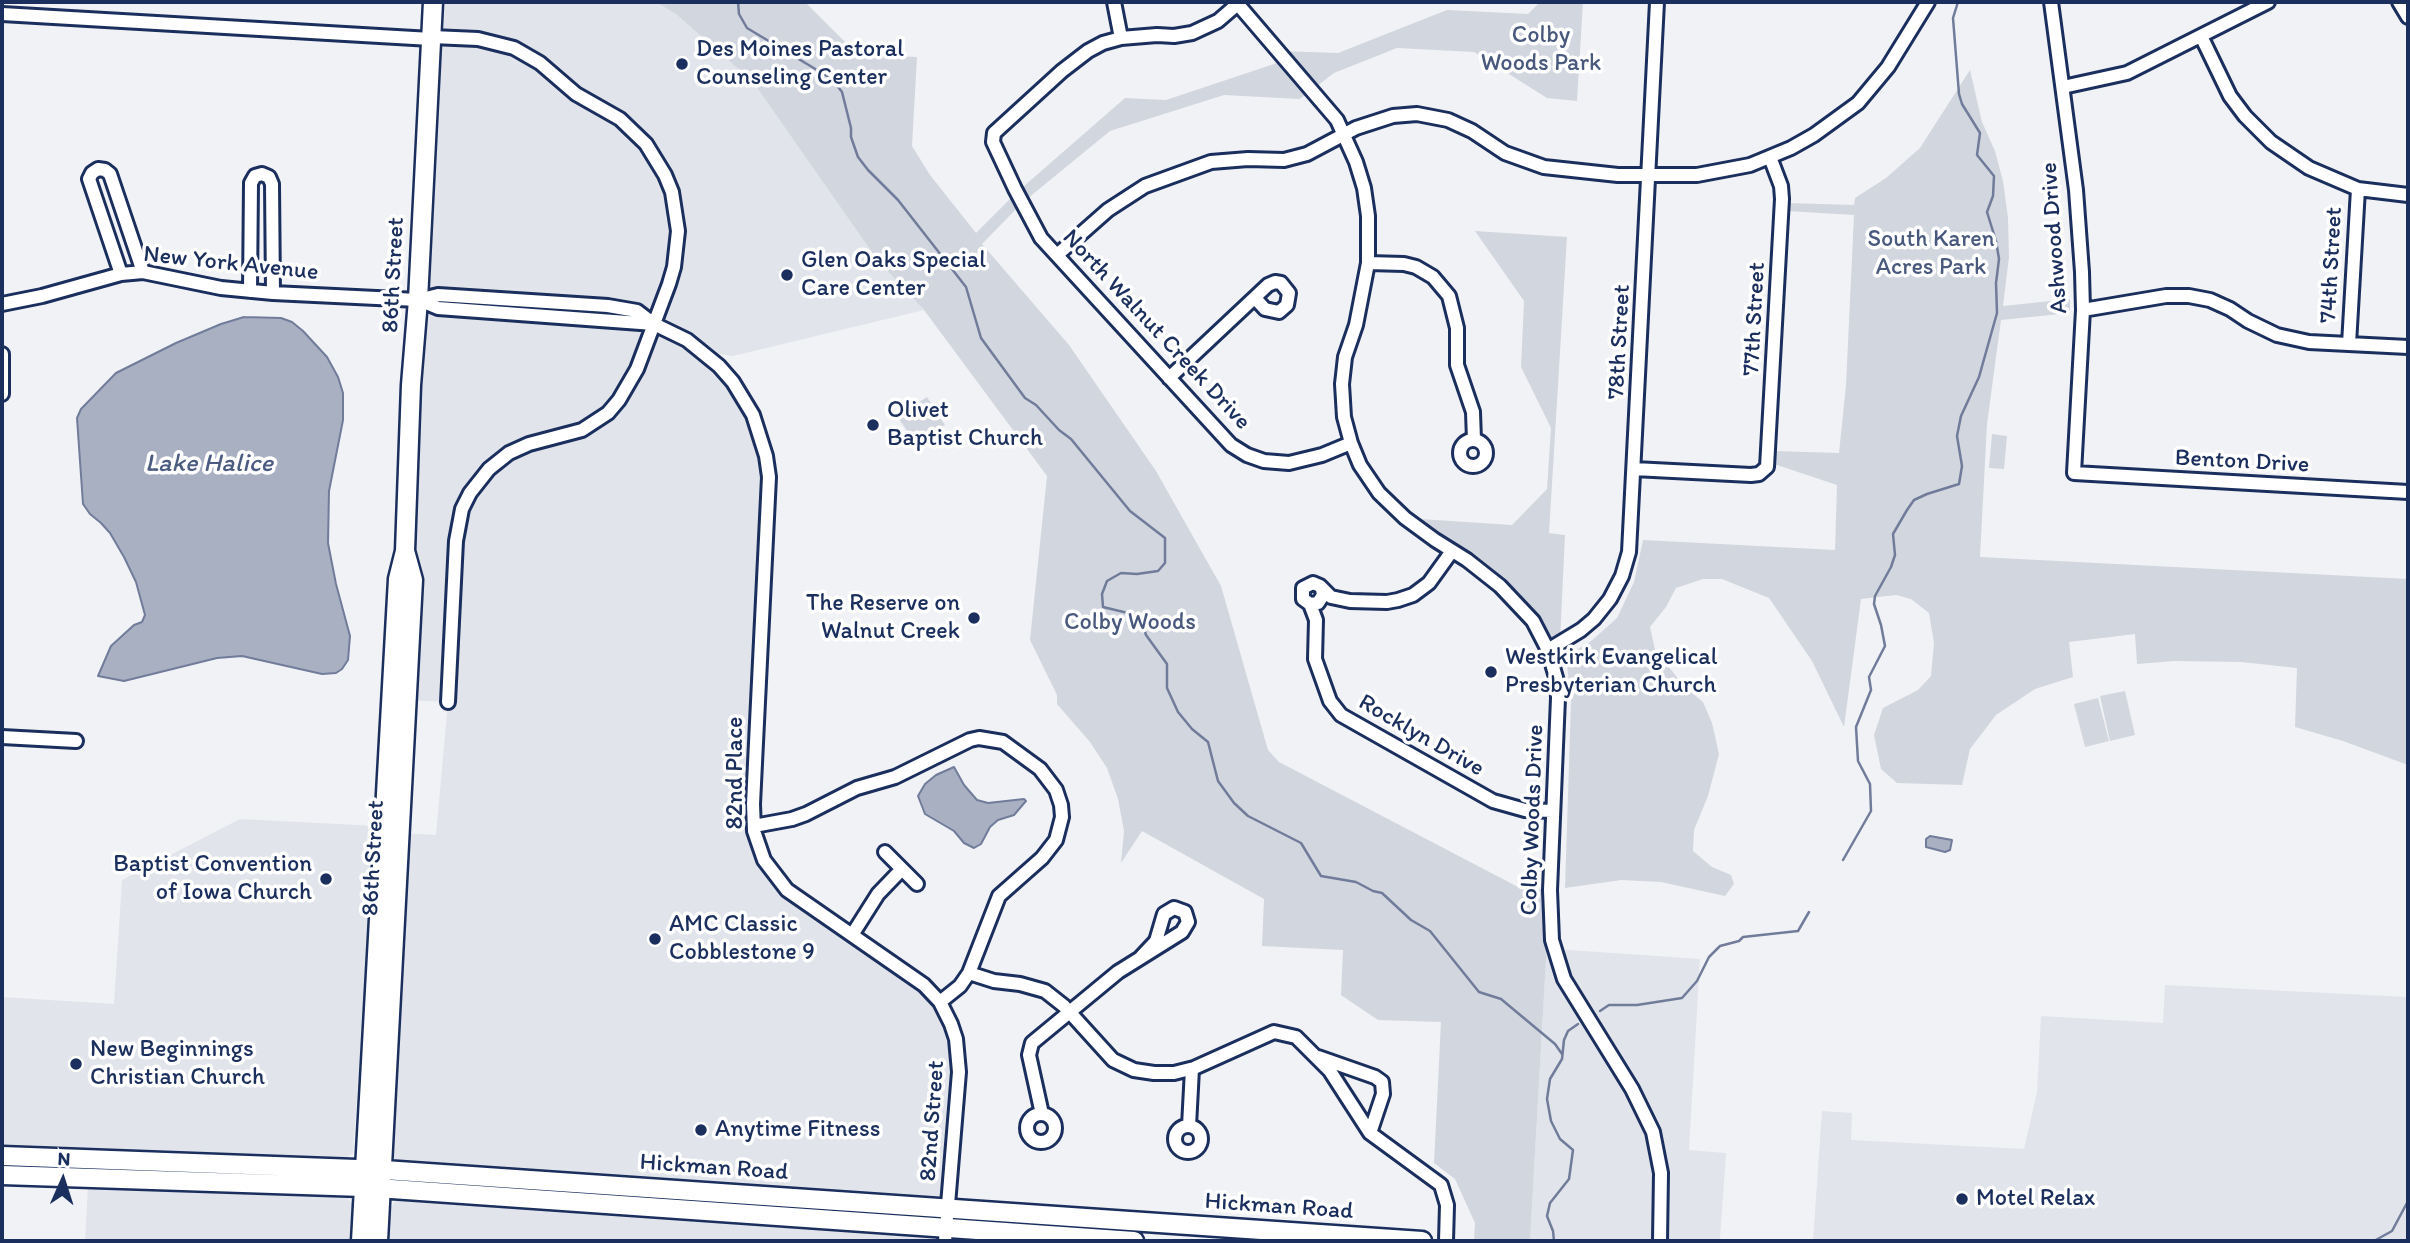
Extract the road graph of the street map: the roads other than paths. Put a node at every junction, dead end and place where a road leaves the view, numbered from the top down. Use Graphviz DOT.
graph roads {
  1 [pos="433,2"];
  2 [pos="1114,2"];
  3 [pos="1657,2"];
  4 [pos="1926,2"];
  5 [pos="2051,2"];
  6 [pos="2268,2"];
  7 [pos="2399,2"];
  8 [pos="1238,3"];
  9 [pos="2246,7"];
  10 [pos="2,14"];
  11 [pos="2408,16"];
  12 [pos="2201,36"];
  13 [pos="431,38"];
  14 [pos="1121,38"];
  15 [pos="2063,87"];
  16 [pos="1345,135"];
  17 [pos="1770,158"];
  18 [pos="1649,176"];
  19 [pos="2358,189"];
  20 [pos="2408,195"];
  21 [pos="1057,255"];
  22 [pos="1368,263"];
  23 [pos="143,272"];
  24 [pos="121,274"];
  25 [pos="250,291"];
  26 [pos="273,293"];
  27 [pos="1255,298"];
  28 [pos="418,300"];
  29 [pos="2,304"];
  30 [pos="2083,310"];
  31 [pos="654,324"];
  32 [pos="2349,344"];
  33 [pos="2408,347"];
  34 [pos="2,354"];
  35 [pos="1169,378"];
  36 [pos="2,394"];
  37 [pos="1474,440"];
  38 [pos="1351,443"];
  39 [pos="1634,469"];
  40 [pos="2074,473"];
  41 [pos="2408,492"];
  42 [pos="769,498"];
  43 [pos="405,551"];
  44 [pos="1452,551"];
  45 [pos="1548,650"];
  46 [pos="448,702"];
  47 [pos="2,737"];
  48 [pos="76,741"];
  49 [pos="1553,811"];
  50 [pos="754,826"];
  51 [pos="885,852"];
  52 [pos="902,869"];
  53 [pos="917,884"];
  54 [pos="852,935"];
  55 [pos="1141,957"];
  56 [pos="970,973"];
  57 [pos="940,1002"];
  58 [pos="1070,1013"];
  59 [pos="1317,1057"];
  60 [pos="1192,1069"];
  61 [pos="1042,1114"];
  62 [pos="1189,1126"];
  63 [pos="1370,1133"];
  64 [pos="2,1156"];
  65 [pos="365,1169"];
  66 [pos="384,1170"];
  67 [pos="2,1175"];
  68 [pos="372,1188"];
  69 [pos="947,1209"];
  70 [pos="945,1234"];
  71 [pos="361,1241"];
  72 [pos="378,1241"];
  73 [pos="1134,1241"];
  74 [pos="1422,1241"];
  75 [pos="1446,1241"];
  76 [pos="1660,1241"];
  1 -- 13 [label="main road, 86th Street"];
  2 -- 14 [label="street"];
  3 -- 18 [label="street, 78th Street"];
  4 -- 17 [label="street"];
  5 -- 15 [label="street, Ashwood Drive"];
  6 -- 9 [label="street"];
  7 -- 11 [label="street"];
  8 -- 14 [label="street"];
  8 -- 16 [label="street, Colby Woods Drive"];
  9 -- 12 [label="street"];
  10 -- 13 [label="street"];
  12 -- 15 [label="street"];
  12 -- 19 [label="street"];
  13 -- 28 [label="main road, 86th Street"];
  13 -- 31 [label="street"];
  14 -- 21 [label="street, North Walnut Creek Drive"];
  15 -- 30 [label="street, Ashwood Drive"];
  16 -- 18 [label="street"];
  16 -- 21 [label="street"];
  16 -- 22 [label="street, Colby Woods Drive"];
  17 -- 18 [label="street"];
  17 -- 39 [label="street, 77th Street"];
  18 -- 39 [label="street, 78th Street"];
  19 -- 20 [label="street"];
  19 -- 32 [label="street, 74th Street"];
  21 -- 35 [label="street, North Walnut Creek Drive"];
  22 -- 37 [label="street"];
  22 -- 38 [label="street, Colby Woods Drive"];
  23 -- 24 [label="street, New York Avenue"];
  23 -- 24 [label="street"];
  23 -- 25 [label="street, New York Avenue"];
  24 -- 29 [label="street, New York Avenue"];
  25 -- 26 [label="street, New York Avenue"];
  25 -- 26 [label="street"];
  26 -- 28 [label="street, New York Avenue"];
  27 -- 35 [label="street"];
  28 -- 31 [label="street, New York Avenue"];
  28 -- 43 [label="main road, 86th Street"];
  30 -- 32 [label="street"];
  30 -- 40 [label="street, Ashwood Drive"];
  31 -- 42 [label="street, New York Avenue"];
  31 -- 46 [label="street"];
  32 -- 33 [label="street"];
  34 -- 36 [label="street"];
  35 -- 38 [label="street, North Walnut Creek Drive"];
  38 -- 44 [label="street, Colby Woods Drive"];
  39 -- 45 [label="street, 78th Street"];
  40 -- 41 [label="street, Benton Drive"];
  42 -- 50 [label="street, 82nd Place"];
  43 -- 65 [label="main road, 86th Street"];
  43 -- 66 [label="main road, 86th Street"];
  44 -- 45 [label="street, Colby Woods Drive"];
  44 -- 49 [label="street, Rocklyn Drive"];
  45 -- 49 [label="street, Colby Woods Drive"];
  47 -- 48 [label="street"];
  49 -- 76 [label="street, Colby Woods Drive"];
  50 -- 54 [label="street, 82nd Place"];
  50 -- 56 [label="street"];
  51 -- 52 [label="street"];
  52 -- 53 [label="street"];
  52 -- 54 [label="street"];
  54 -- 57 [label="street, 82nd Place"];
  55 -- 58 [label="street"];
  56 -- 57 [label="street"];
  56 -- 58 [label="street"];
  57 -- 69 [label="street, 82nd Street"];
  58 -- 60 [label="street"];
  58 -- 61 [label="street"];
  59 -- 60 [label="street"];
  59 -- 63 [label="street"];
  59 -- 63 [label="street"];
  60 -- 62 [label="street"];
  63 -- 75 [label="street"];
  64 -- 65 [label="main road, Hickman Road"];
  65 -- 66 [label="main road, Hickman Road"];
  65 -- 68 [label="main road, 86th Street"];
  66 -- 68 [label="main road, 86th Street"];
  66 -- 69 [label="main road, Hickman Road"];
  67 -- 68 [label="main road, Hickman Road"];
  68 -- 70 [label="main road, Hickman Road"];
  68 -- 71 [label="main road"];
  68 -- 72 [label="main road"];
  69 -- 70 [label="street, 82nd Street"];
  69 -- 74 [label="main road, Hickman Road"];
  70 -- 73 [label="main road, Hickman Road"];
}
